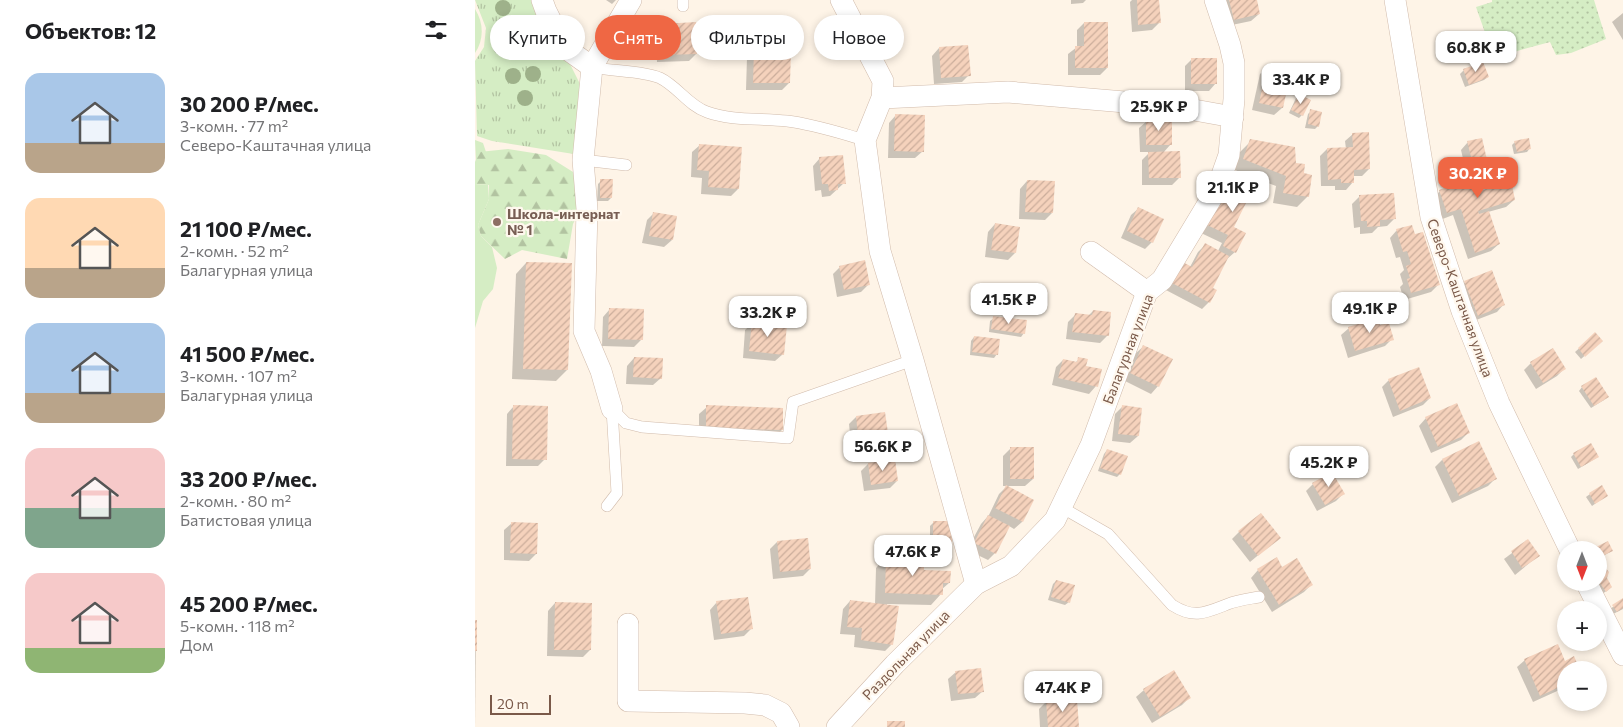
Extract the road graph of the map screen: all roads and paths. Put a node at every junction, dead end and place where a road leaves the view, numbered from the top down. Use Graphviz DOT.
graph roads {
  1 [pos="542,0"];
  2 [pos="631,0"];
  3 [pos="841,0"];
  4 [pos="1215,0"];
  5 [pos="1395,0"];
  6 [pos="592,67"];
  7 [pos="882,98"];
  8 [pos="1233,117"];
  9 [pos="865,140"];
  10 [pos="583,160"];
  11 [pos="626,165"];
  12 [pos="1091,252"];
  13 [pos="1147,292"];
  14 [pos="913,360"];
  15 [pos="612,409"];
  16 [pos="607,506"];
  17 [pos="1061,507"];
  18 [pos="1566,541"];
  19 [pos="976,584"];
  20 [pos="1591,591"];
  21 [pos="1259,597"];
  22 [pos="628,624"];
  23 [pos="1623,655"];
  24 [pos="789,727"];
  25 [pos="837,727"];
  1 -- 6 [label="street"];
  2 -- 6 [label="street"];
  3 -- 7 [label="street"];
  4 -- 8 [label="street, Балагурная улица"];
  5 -- 18 [label="street, Северо-Каштачная улица"];
  6 -- 9 [label="lane"];
  6 -- 10 [label="street"];
  7 -- 8 [label="street"];
  7 -- 9 [label="street"];
  8 -- 13 [label="street, Балагурная улица"];
  9 -- 14 [label="street"];
  10 -- 11 [label="lane"];
  10 -- 15 [label="street"];
  12 -- 13 [label="street"];
  13 -- 17 [label="street, Балагурная улица"];
  14 -- 15 [label="lane"];
  14 -- 19 [label="street"];
  15 -- 16 [label="lane"];
  17 -- 19 [label="street, Балагурная улица"];
  17 -- 21 [label="lane"];
  19 -- 25 [label="street, Раздольная улица"];
  20 -- 23 [label="street"];
  22 -- 24 [label="street"];
}
